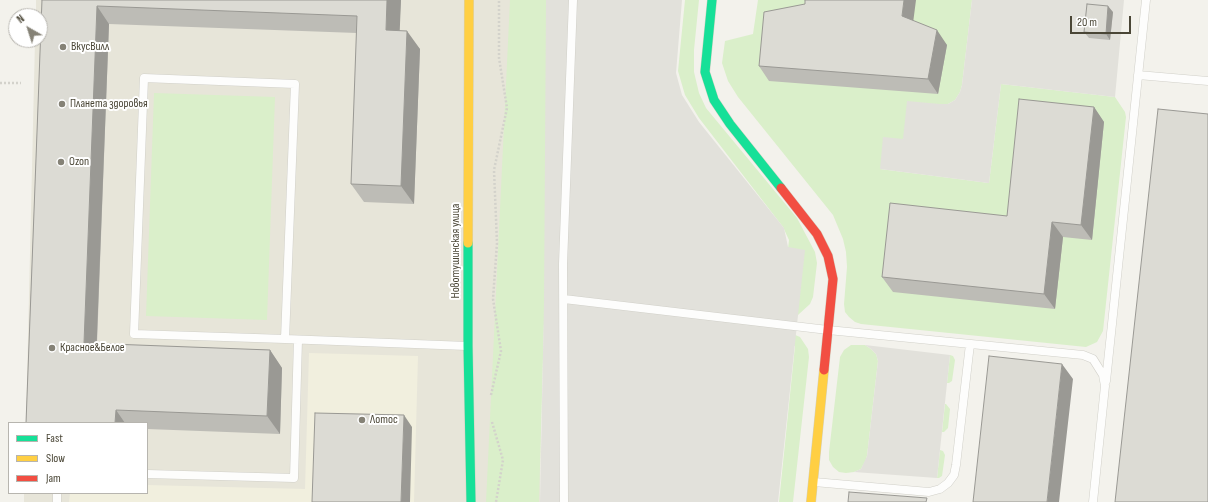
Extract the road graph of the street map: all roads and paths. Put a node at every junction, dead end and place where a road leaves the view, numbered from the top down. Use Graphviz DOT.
graph roads {
  1 [pos="469,0"];
  2 [pos="499,0"];
  3 [pos="573,0"];
  4 [pos="712,0"];
  5 [pos="1146,0"];
  6 [pos="1138,74"];
  7 [pos="1208,81"];
  8 [pos="0,83"];
  9 [pos="21,83"];
  10 [pos="564,299"];
  11 [pos="828,330"];
  12 [pos="285,339"];
  13 [pos="298,340"];
  14 [pos="970,344"];
  15 [pos="468,346"];
  16 [pos="1105,386"];
  17 [pos="490,402"];
  18 [pos="490,416"];
  19 [pos="148,474"];
  20 [pos="813,482"];
  21 [pos="470,502"];
  22 [pos="496,502"];
  23 [pos="564,502"];
  24 [pos="811,502"];
  25 [pos="1093,502"];
  1 -- 15 [label="street, Новотушинская улица"];
  2 -- 17 [label="path"];
  3 -- 10 [label="lane"];
  4 -- 11 [label="street"];
  5 -- 6 [label="lane"];
  6 -- 7 [label="lane"];
  6 -- 16 [label="lane"];
  8 -- 9 [label="path"];
  10 -- 11 [label="lane"];
  10 -- 23 [label="lane"];
  11 -- 14 [label="lane"];
  11 -- 20 [label="street"];
  12 -- 12 [label="lane"];
  12 -- 13 [label="lane"];
  13 -- 15 [label="lane"];
  13 -- 19 [label="lane"];
  14 -- 16 [label="lane"];
  14 -- 20 [label="lane"];
  15 -- 21 [label="street, Новотушинская улица"];
  16 -- 25 [label="lane"];
  18 -- 22 [label="path"];
  20 -- 24 [label="street"];
}
